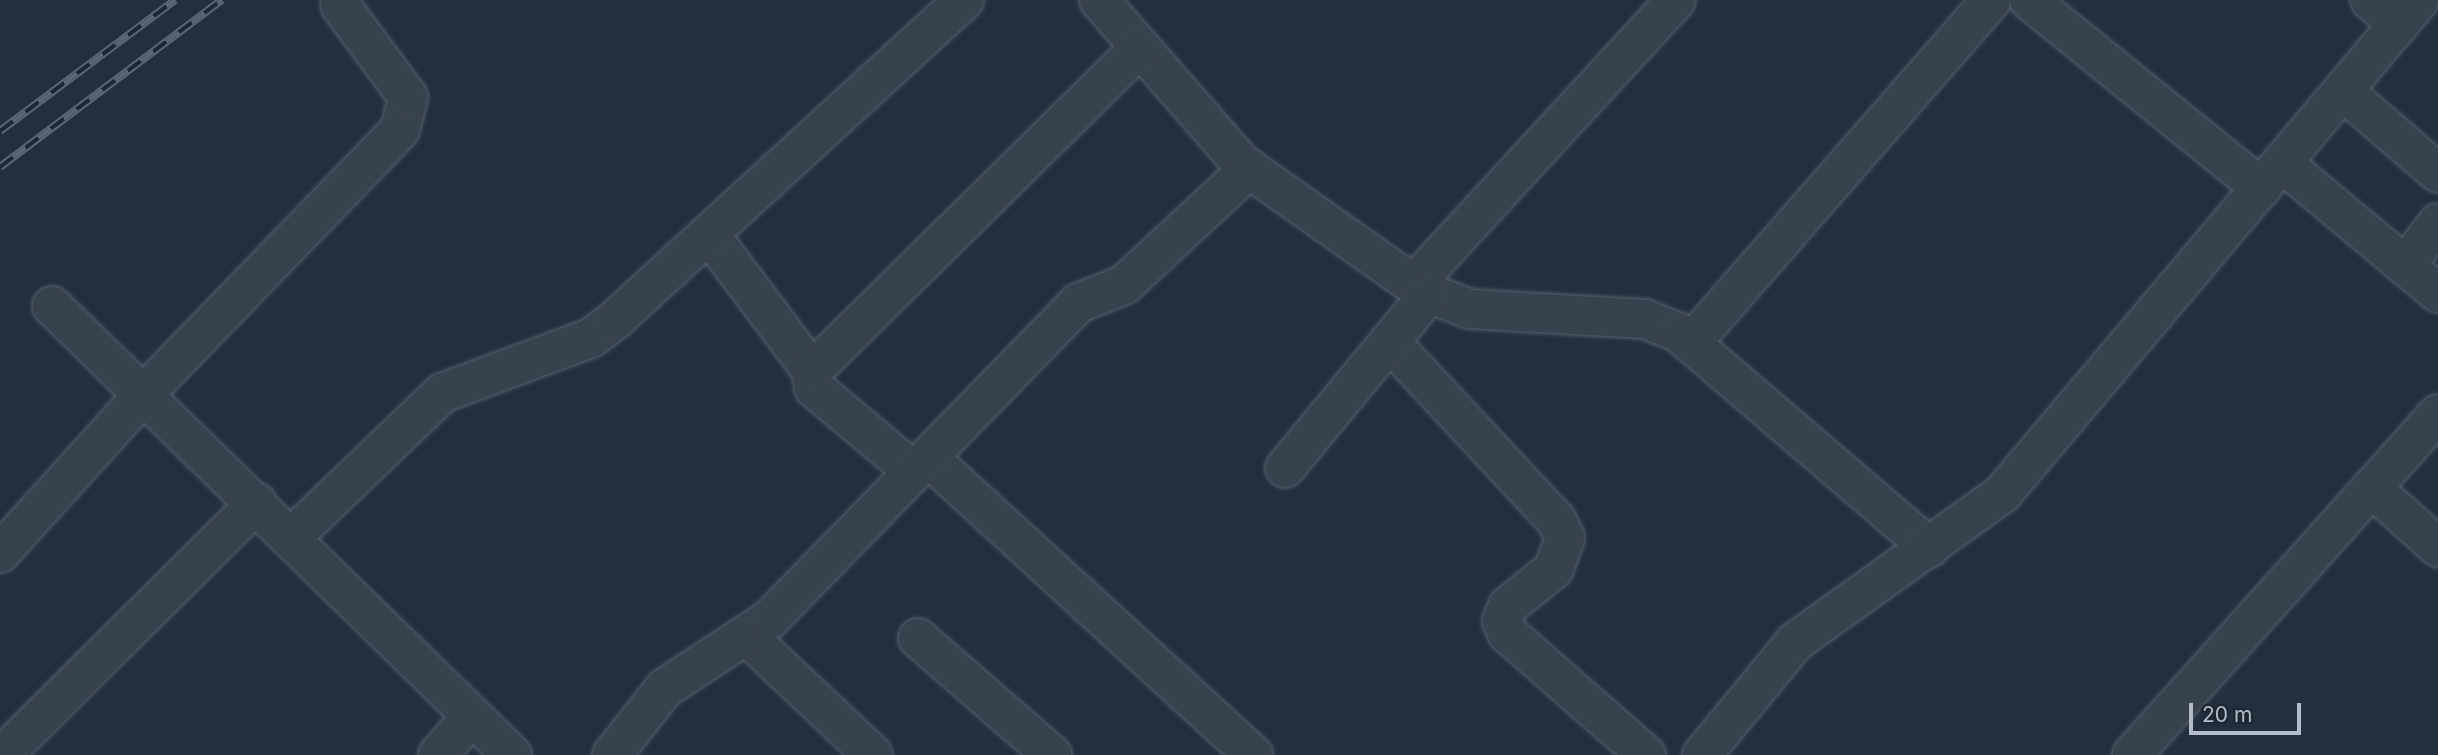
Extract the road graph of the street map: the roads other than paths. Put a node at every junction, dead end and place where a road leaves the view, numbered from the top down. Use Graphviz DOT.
graph roads {
  1 [pos="964,0"];
  2 [pos="1099,0"];
  3 [pos="1676,0"];
  4 [pos="1991,0"];
  5 [pos="2029,0"];
  6 [pos="2370,0"];
  7 [pos="340,5"];
  8 [pos="2409,12"];
  9 [pos="1140,47"];
  10 [pos="2343,91"];
  11 [pos="1250,169"];
  12 [pos="2438,173"];
  13 [pos="2271,176"];
  14 [pos="2438,223"];
  15 [pos="709,234"];
  16 [pos="2405,266"];
  17 [pos="1422,289"];
  18 [pos="2438,293"];
  19 [pos="52,306"];
  20 [pos="1693,341"];
  21 [pos="1390,342"];
  22 [pos="812,371"];
  23 [pos="144,394"];
  24 [pos="2438,414"];
  25 [pos="920,464"];
  26 [pos="1285,468"];
  27 [pos="2372,488"];
  28 [pos="257,503"];
  29 [pos="292,537"];
  30 [pos="2438,547"];
  31 [pos="1930,548"];
  32 [pos="0,553"];
  33 [pos="749,638"];
  34 [pos="918,638"];
  35 [pos="472,716"];
  36 [pos="3,755"];
  37 [pos="438,755"];
  38 [pos="512,755"];
  39 [pos="612,755"];
  40 [pos="873,755"];
  41 [pos="1052,755"];
  42 [pos="1253,755"];
  43 [pos="1646,755"];
  44 [pos="1702,755"];
  45 [pos="2132,755"];
  1 -- 15 [label="street"];
  2 -- 9 [label="street"];
  3 -- 17 [label="street"];
  4 -- 20 [label="street"];
  5 -- 13 [label="street"];
  6 -- 8 [label="street"];
  7 -- 23 [label="street"];
  8 -- 10 [label="street"];
  9 -- 11 [label="street"];
  9 -- 22 [label="street"];
  10 -- 12 [label="street"];
  10 -- 13 [label="street"];
  11 -- 17 [label="street"];
  11 -- 25 [label="street"];
  13 -- 16 [label="street"];
  13 -- 31 [label="street"];
  14 -- 16 [label="street"];
  15 -- 22 [label="street"];
  15 -- 29 [label="street"];
  16 -- 18 [label="street"];
  17 -- 20 [label="street"];
  17 -- 21 [label="street"];
  19 -- 23 [label="street"];
  20 -- 31 [label="street"];
  21 -- 26 [label="street"];
  21 -- 43 [label="street"];
  22 -- 25 [label="street"];
  23 -- 28 [label="street"];
  23 -- 32 [label="street"];
  24 -- 27 [label="street"];
  25 -- 33 [label="street"];
  25 -- 42 [label="street"];
  27 -- 30 [label="street"];
  27 -- 45 [label="street"];
  28 -- 29 [label="street"];
  28 -- 36 [label="street"];
  29 -- 35 [label="street"];
  31 -- 44 [label="street"];
  33 -- 39 [label="street"];
  33 -- 40 [label="street"];
  34 -- 41 [label="street"];
  35 -- 37 [label="street"];
  35 -- 38 [label="street"];
}
